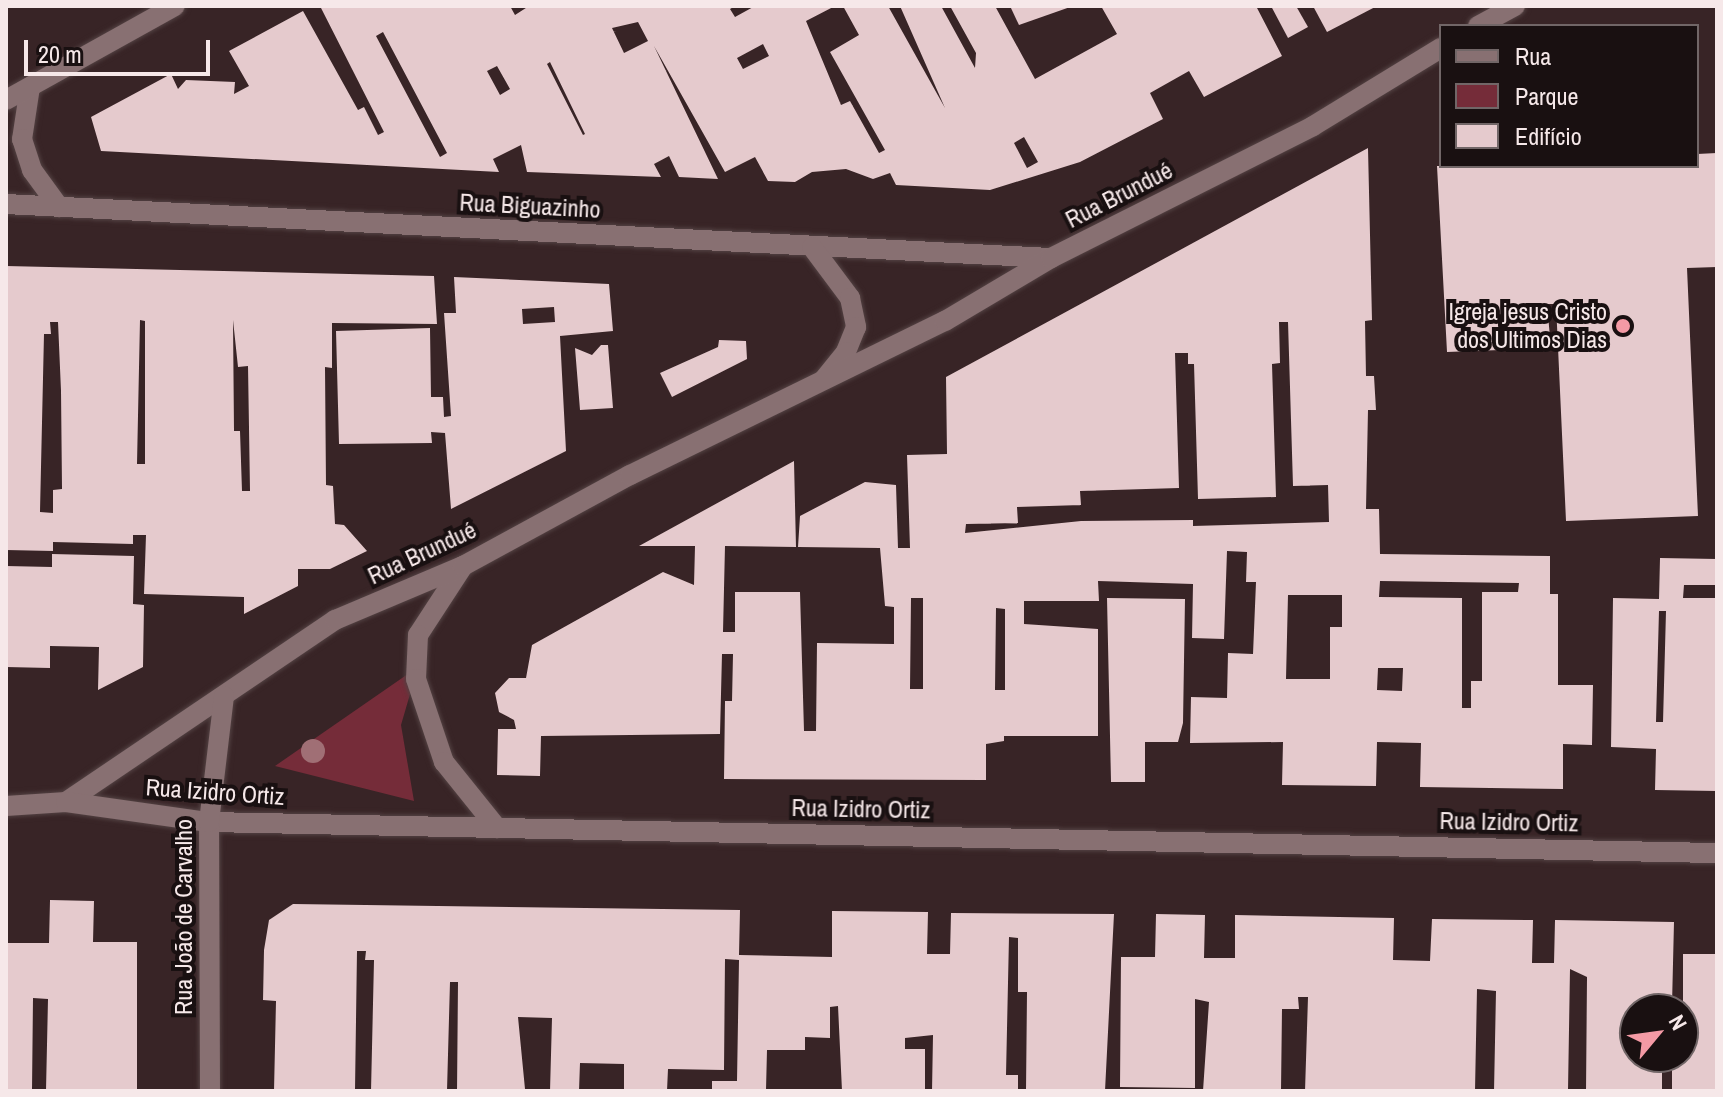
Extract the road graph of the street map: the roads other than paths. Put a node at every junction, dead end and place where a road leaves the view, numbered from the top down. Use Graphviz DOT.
graph roads {
  1 [pos="175,6"];
  2 [pos="1515,6"];
  3 [pos="1482,24"];
  4 [pos="1439,49"];
  5 [pos="30,87"];
  6 [pos="6,100"];
  7 [pos="6,204"];
  8 [pos="59,207"];
  9 [pos="812,247"];
  10 [pos="1051,258"];
  11 [pos="819,385"];
  12 [pos="463,566"];
  13 [pos="224,696"];
  14 [pos="66,802"];
  15 [pos="6,806"];
  16 [pos="209,822"];
  17 [pos="497,828"];
  18 [pos="1717,853"];
  19 [pos="210,1091"];
  1 -- 5 [label="street"];
  2 -- 3 [label="street"];
  4 -- 10 [label="street, Rua Brundué"];
  5 -- 6 [label="street"];
  5 -- 8 [label="street"];
  7 -- 8 [label="street, Rua Biguazinho"];
  8 -- 9 [label="street, Rua Biguazinho"];
  9 -- 10 [label="street, Rua Biguazinho"];
  9 -- 11 [label="street, Rua Brundué"];
  10 -- 11 [label="street, Rua Brundué"];
  11 -- 12 [label="street, Rua Brundué"];
  12 -- 13 [label="street, Rua Brundué"];
  12 -- 17 [label="street"];
  13 -- 14 [label="street, Rua Brundué"];
  13 -- 16 [label="street, Rua João de Carvalho"];
  14 -- 15 [label="street, Rua Izidro Ortiz"];
  14 -- 16 [label="street, Rua Izidro Ortiz"];
  16 -- 17 [label="street, Rua Izidro Ortiz"];
  16 -- 19 [label="street, Rua João de Carvalho"];
  17 -- 18 [label="street, Rua Izidro Ortiz"];
}
